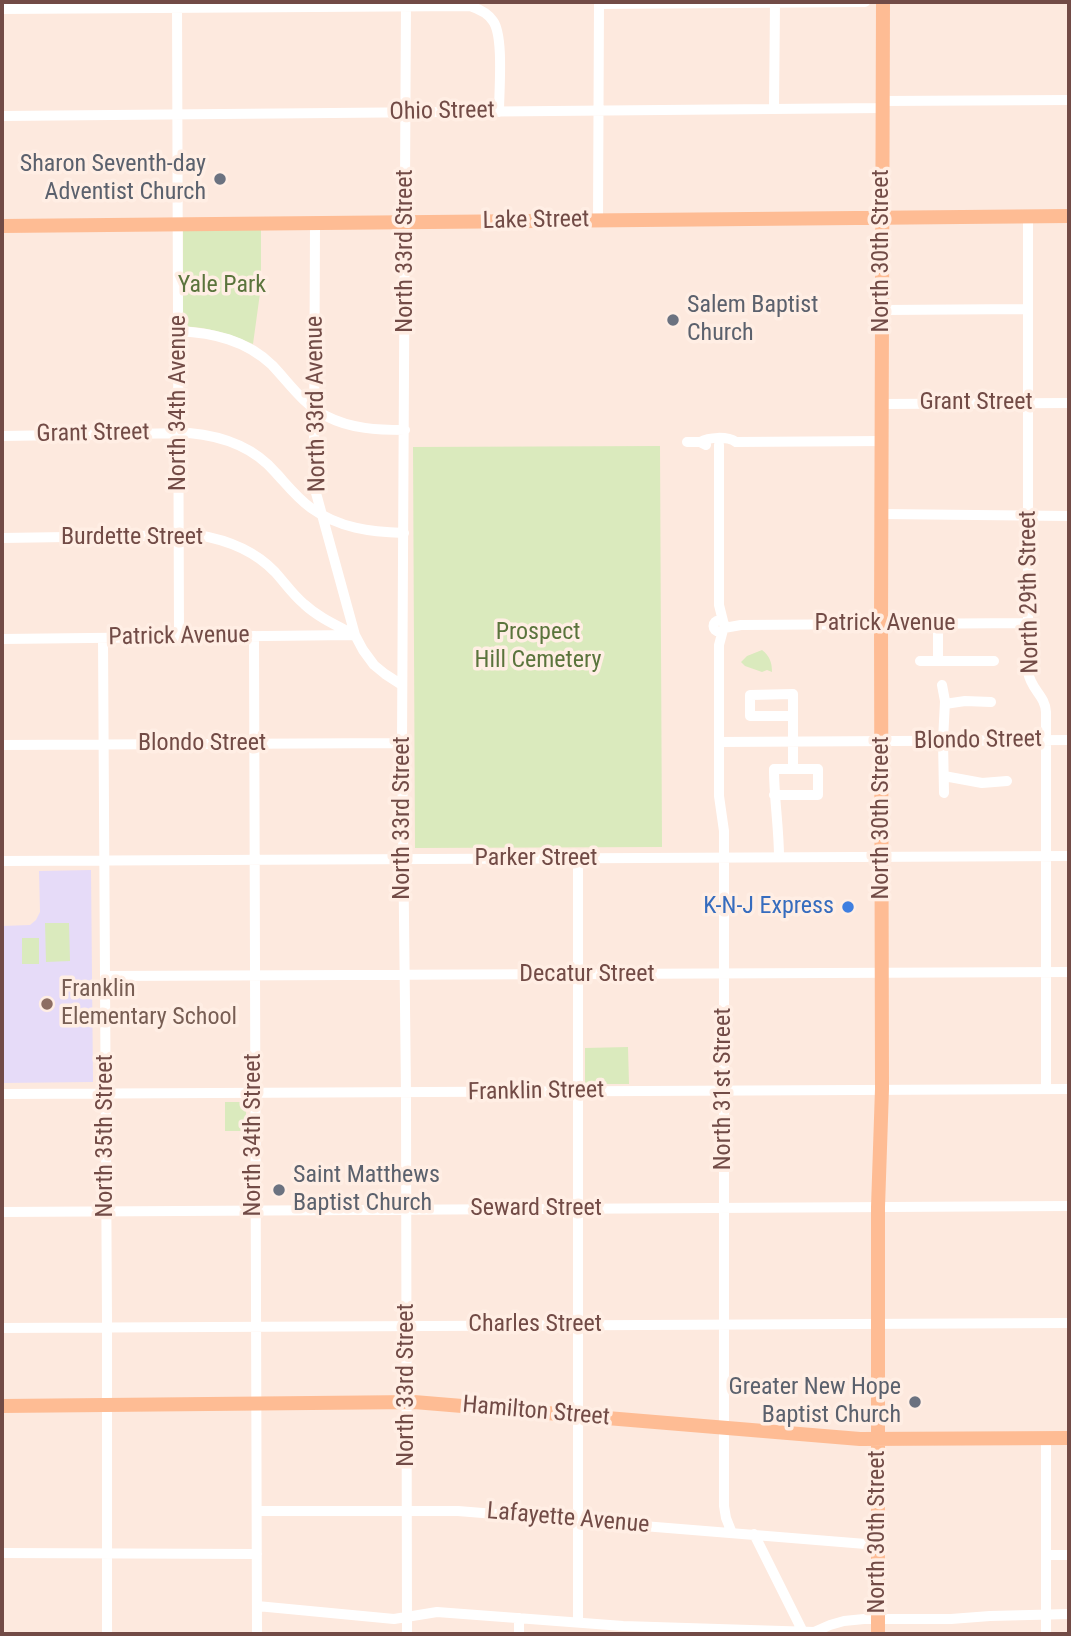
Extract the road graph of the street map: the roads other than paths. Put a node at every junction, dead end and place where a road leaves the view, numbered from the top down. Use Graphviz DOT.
graph roads {
  1 [pos="6,2"];
  2 [pos="775,2"];
  3 [pos="866,2"];
  4 [pos="883,2"];
  5 [pos="599,3"];
  6 [pos="406,4"];
  7 [pos="177,5"];
  8 [pos="2,8"];
  9 [pos="1069,100"];
  10 [pos="883,105"];
  11 [pos="774,109"];
  12 [pos="599,111"];
  13 [pos="499,112"];
  14 [pos="406,113"];
  15 [pos="177,115"];
  16 [pos="2,116"];
  17 [pos="1028,216"];
  18 [pos="1069,216"];
  19 [pos="883,218"];
  20 [pos="598,220"];
  21 [pos="406,222"];
  22 [pos="315,223"];
  23 [pos="178,224"];
  24 [pos="2,226"];
  25 [pos="1028,309"];
  26 [pos="883,310"];
  27 [pos="179,331"];
  28 [pos="1028,403"];
  29 [pos="1069,403"];
  30 [pos="882,404"];
  31 [pos="314,408"];
  32 [pos="405,430"];
  33 [pos="179,433"];
  34 [pos="2,436"];
  35 [pos="882,440"];
  36 [pos="687,442"];
  37 [pos="700,442"];
  38 [pos="736,442"];
  39 [pos="719,445"];
  40 [pos="882,514"];
  41 [pos="322,515"];
  42 [pos="1028,516"];
  43 [pos="1069,516"];
  44 [pos="404,533"];
  45 [pos="178,535"];
  46 [pos="2,538"];
  47 [pos="881,624"];
  48 [pos="938,624"];
  49 [pos="1028,624"];
  50 [pos="720,626"];
  51 [pos="355,635"];
  52 [pos="254,636"];
  53 [pos="179,637"];
  54 [pos="103,638"];
  55 [pos="2,639"];
  56 [pos="938,660"];
  57 [pos="920,661"];
  58 [pos="994,661"];
  59 [pos="402,685"];
  60 [pos="942,685"];
  61 [pos="992,702"];
  62 [pos="945,704"];
  63 [pos="793,716"];
  64 [pos="1046,740"];
  65 [pos="1069,740"];
  66 [pos="943,741"];
  67 [pos="719,742"];
  68 [pos="793,742"];
  69 [pos="882,742"];
  70 [pos="402,743"];
  71 [pos="104,744"];
  72 [pos="254,744"];
  73 [pos="2,745"];
  74 [pos="793,769"];
  75 [pos="944,776"];
  76 [pos="1007,781"];
  77 [pos="944,793"];
  78 [pos="774,795"];
  79 [pos="1046,856"];
  80 [pos="1069,856"];
  81 [pos="882,857"];
  82 [pos="579,858"];
  83 [pos="724,858"];
  84 [pos="779,858"];
  85 [pos="403,859"];
  86 [pos="254,860"];
  87 [pos="105,861"];
  88 [pos="2,862"];
  89 [pos="1046,972"];
  90 [pos="1069,972"];
  91 [pos="882,973"];
  92 [pos="724,974"];
  93 [pos="579,975"];
  94 [pos="105,976"];
  95 [pos="254,976"];
  96 [pos="404,976"];
  97 [pos="1069,1088"];
  98 [pos="882,1089"];
  99 [pos="1046,1089"];
  100 [pos="724,1090"];
  101 [pos="579,1091"];
  102 [pos="254,1093"];
  103 [pos="406,1093"];
  104 [pos="2,1094"];
  105 [pos="106,1094"];
  106 [pos="1069,1206"];
  107 [pos="878,1207"];
  108 [pos="723,1208"];
  109 [pos="578,1209"];
  110 [pos="254,1210"];
  111 [pos="406,1210"];
  112 [pos="2,1212"];
  113 [pos="106,1212"];
  114 [pos="878,1323"];
  115 [pos="1069,1323"];
  116 [pos="724,1324"];
  117 [pos="579,1325"];
  118 [pos="256,1326"];
  119 [pos="407,1326"];
  120 [pos="107,1327"];
  121 [pos="2,1328"];
  122 [pos="256,1402"];
  123 [pos="407,1402"];
  124 [pos="107,1405"];
  125 [pos="2,1406"];
  126 [pos="578,1416"];
  127 [pos="724,1427"];
  128 [pos="1046,1438"];
  129 [pos="1069,1438"];
  130 [pos="878,1439"];
  131 [pos="407,1510"];
  132 [pos="257,1511"];
  133 [pos="578,1520"];
  134 [pos="732,1532"];
  135 [pos="754,1534"];
  136 [pos="878,1545"];
  137 [pos="2,1553"];
  138 [pos="107,1554"];
  139 [pos="257,1554"];
  140 [pos="1046,1555"];
  141 [pos="1069,1555"];
  142 [pos="257,1606"];
  143 [pos="1069,1614"];
  144 [pos="1046,1615"];
  145 [pos="407,1617"];
  146 [pos="519,1618"];
  147 [pos="878,1619"];
  148 [pos="578,1622"];
  149 [pos="623,1630"];
  150 [pos="803,1633"];
  151 [pos="107,1634"];
  152 [pos="257,1634"];
  153 [pos="407,1634"];
  154 [pos="519,1634"];
  155 [pos="878,1634"];
  156 [pos="1046,1634"];
  1 -- 8 [label="street"];
  2 -- 3 [label="street"];
  2 -- 5 [label="street"];
  2 -- 11 [label="street"];
  4 -- 10 [label="main road, North 30th Street"];
  5 -- 12 [label="street"];
  6 -- 7 [label="street"];
  6 -- 13 [label="street"];
  6 -- 14 [label="street, North 33rd Street"];
  7 -- 8 [label="street"];
  7 -- 15 [label="street, North 34th Avenue"];
  9 -- 10 [label="street, Ohio Street"];
  10 -- 11 [label="street, Ohio Street"];
  10 -- 19 [label="main road, North 30th Street"];
  11 -- 12 [label="street, Ohio Street"];
  12 -- 13 [label="street, Ohio Street"];
  12 -- 20 [label="street"];
  13 -- 14 [label="street, Ohio Street"];
  14 -- 15 [label="street, Ohio Street"];
  14 -- 21 [label="street, North 33rd Street"];
  15 -- 16 [label="street, Ohio Street"];
  15 -- 23 [label="street, North 34th Avenue"];
  17 -- 18 [label="main road, Lake Street"];
  17 -- 19 [label="main road, Lake Street"];
  17 -- 25 [label="street, North 29th Street"];
  19 -- 20 [label="main road, Lake Street"];
  19 -- 26 [label="main road, North 30th Street"];
  20 -- 21 [label="main road, Lake Street"];
  21 -- 22 [label="main road, Lake Street"];
  21 -- 32 [label="street, North 33rd Street"];
  22 -- 23 [label="main road, Lake Street"];
  22 -- 31 [label="street, North 33rd Avenue"];
  23 -- 24 [label="main road, Lake Street"];
  23 -- 27 [label="street, North 34th Avenue"];
  25 -- 26 [label="street"];
  25 -- 28 [label="street, North 29th Street"];
  26 -- 30 [label="main road, North 30th Street"];
  27 -- 31 [label="street"];
  27 -- 33 [label="street, North 34th Avenue"];
  28 -- 29 [label="street, Grant Street"];
  28 -- 30 [label="street, Grant Street"];
  28 -- 42 [label="street, North 29th Street"];
  30 -- 35 [label="main road, North 30th Street"];
  31 -- 32 [label="street"];
  31 -- 41 [label="street, North 33rd Avenue"];
  32 -- 44 [label="street, North 33rd Street"];
  33 -- 34 [label="street, Grant Street"];
  33 -- 41 [label="street, Grant Street"];
  33 -- 45 [label="street, North 34th Avenue"];
  35 -- 38 [label="street"];
  35 -- 40 [label="main road, North 30th Street"];
  36 -- 37 [label="street"];
  37 -- 38 [label="street"];
  37 -- 39 [label="street"];
  38 -- 39 [label="street"];
  39 -- 50 [label="street, North 31st Street"];
  40 -- 42 [label="street"];
  40 -- 47 [label="main road, North 30th Street"];
  41 -- 44 [label="street, Grant Street"];
  41 -- 51 [label="street, North 33rd Avenue"];
  42 -- 43 [label="street"];
  42 -- 49 [label="street, North 29th Street"];
  44 -- 59 [label="street, North 33rd Street"];
  45 -- 46 [label="street, Burdette Street"];
  45 -- 51 [label="street, Burdette Street"];
  45 -- 53 [label="street, North 34th Avenue"];
  47 -- 48 [label="street, Patrick Avenue"];
  47 -- 50 [label="street, Patrick Avenue"];
  47 -- 69 [label="main road, North 30th Street"];
  48 -- 49 [label="street, Patrick Avenue"];
  48 -- 56 [label="street"];
  49 -- 64 [label="street, North 29th Street"];
  50 -- 67 [label="street, North 31st Street"];
  51 -- 52 [label="street, Patrick Avenue"];
  51 -- 59 [label="street, North 33rd Avenue"];
  52 -- 53 [label="street, Patrick Avenue"];
  52 -- 72 [label="street, North 34th Street"];
  53 -- 54 [label="street, Patrick Avenue"];
  54 -- 55 [label="street, Patrick Avenue"];
  54 -- 71 [label="street, North 35th Street"];
  56 -- 57 [label="street"];
  56 -- 58 [label="street"];
  59 -- 70 [label="street, North 33rd Street"];
  60 -- 62 [label="street"];
  61 -- 62 [label="street"];
  62 -- 66 [label="street"];
  63 -- 68 [label="street"];
  64 -- 65 [label="street, Blondo Street"];
  64 -- 66 [label="street, Blondo Street"];
  64 -- 79 [label="street, North 29th Street"];
  66 -- 69 [label="street, Blondo Street"];
  66 -- 75 [label="street"];
  67 -- 68 [label="street, Blondo Street"];
  67 -- 83 [label="street, North 31st Street"];
  68 -- 69 [label="street, Blondo Street"];
  68 -- 74 [label="street"];
  69 -- 81 [label="main road, North 30th Street"];
  70 -- 72 [label="street, Blondo Street"];
  70 -- 85 [label="street, North 33rd Street"];
  71 -- 72 [label="street, Blondo Street"];
  71 -- 73 [label="street, Blondo Street"];
  71 -- 87 [label="street, North 35th Street"];
  72 -- 86 [label="street, North 34th Street"];
  74 -- 78 [label="street"];
  74 -- 78 [label="street"];
  75 -- 76 [label="street"];
  75 -- 77 [label="street"];
  78 -- 84 [label="street"];
  79 -- 80 [label="street, Parker Street"];
  79 -- 81 [label="street, Parker Street"];
  79 -- 89 [label="street, North 29th Street"];
  81 -- 84 [label="street, Parker Street"];
  81 -- 91 [label="main road, North 30th Street"];
  82 -- 83 [label="street, Parker Street"];
  82 -- 85 [label="street, Parker Street"];
  82 -- 93 [label="street"];
  83 -- 84 [label="street, Parker Street"];
  83 -- 92 [label="street, North 31st Street"];
  85 -- 86 [label="street, Parker Street"];
  85 -- 96 [label="street, North 33rd Street"];
  86 -- 87 [label="street, Parker Street"];
  86 -- 95 [label="street, North 34th Street"];
  87 -- 88 [label="street, Parker Street"];
  87 -- 94 [label="street, North 35th Street"];
  89 -- 90 [label="street, Decatur Street"];
  89 -- 91 [label="street, Decatur Street"];
  89 -- 99 [label="street, North 29th Street"];
  91 -- 92 [label="street, Decatur Street"];
  91 -- 98 [label="main road, North 30th Street"];
  92 -- 93 [label="street, Decatur Street"];
  92 -- 100 [label="street, North 31st Street"];
  93 -- 96 [label="street, Decatur Street"];
  93 -- 101 [label="street"];
  94 -- 95 [label="street, Decatur Street"];
  94 -- 105 [label="street, North 35th Street"];
  95 -- 96 [label="street, Decatur Street"];
  95 -- 102 [label="street, North 34th Street"];
  96 -- 103 [label="street, North 33rd Street"];
  97 -- 99 [label="street, Franklin Street"];
  98 -- 99 [label="street, Franklin Street"];
  98 -- 100 [label="street, Franklin Street"];
  98 -- 107 [label="main road, North 30th Street"];
  100 -- 101 [label="street, Franklin Street"];
  100 -- 108 [label="street, North 31st Street"];
  101 -- 103 [label="street, Franklin Street"];
  101 -- 109 [label="street"];
  102 -- 103 [label="street, Franklin Street"];
  102 -- 105 [label="street, Franklin Street"];
  102 -- 110 [label="street, North 34th Street"];
  103 -- 111 [label="street, North 33rd Street"];
  104 -- 105 [label="street, Franklin Street"];
  105 -- 113 [label="street, North 35th Street"];
  106 -- 107 [label="street, Seward Street"];
  107 -- 108 [label="street, Seward Street"];
  107 -- 114 [label="main road, North 30th Street"];
  108 -- 109 [label="street, Seward Street"];
  108 -- 116 [label="street, North 31st Street"];
  109 -- 111 [label="street, Seward Street"];
  109 -- 117 [label="street"];
  110 -- 111 [label="street, Seward Street"];
  110 -- 113 [label="street, Seward Street"];
  110 -- 118 [label="street, North 34th Street"];
  111 -- 119 [label="street, North 33rd Street"];
  112 -- 113 [label="street, Seward Street"];
  113 -- 120 [label="street, North 35th Street"];
  114 -- 115 [label="street, Charles Street"];
  114 -- 116 [label="street, Charles Street"];
  114 -- 130 [label="main road, North 30th Street"];
  116 -- 117 [label="street, Charles Street"];
  116 -- 127 [label="street, North 31st Street"];
  117 -- 119 [label="street, Charles Street"];
  117 -- 126 [label="street"];
  118 -- 119 [label="street, Charles Street"];
  118 -- 120 [label="street, Charles Street"];
  118 -- 122 [label="street, North 34th Street"];
  119 -- 123 [label="street, North 33rd Street"];
  120 -- 121 [label="street, Charles Street"];
  120 -- 124 [label="street, North 35th Street"];
  122 -- 123 [label="main road, Hamilton Street"];
  122 -- 124 [label="main road, Hamilton Street"];
  122 -- 132 [label="street, North 34th Street"];
  123 -- 126 [label="main road, Hamilton Street"];
  123 -- 131 [label="street, North 33rd Street"];
  124 -- 125 [label="main road, Hamilton Street"];
  124 -- 138 [label="street, North 35th Street"];
  126 -- 127 [label="main road, Hamilton Street"];
  126 -- 133 [label="street"];
  127 -- 130 [label="main road, Hamilton Street"];
  127 -- 134 [label="street, North 31st Street"];
  128 -- 129 [label="main road, Hamilton Street"];
  128 -- 130 [label="main road, Hamilton Street"];
  128 -- 140 [label="street"];
  130 -- 136 [label="main road, North 30th Street"];
  131 -- 132 [label="street, Lafayette Avenue"];
  131 -- 133 [label="street, Lafayette Avenue"];
  131 -- 145 [label="street, North 33rd Street"];
  132 -- 139 [label="street, North 34th Street"];
  133 -- 134 [label="street, Lafayette Avenue"];
  133 -- 148 [label="street"];
  134 -- 135 [label="street, Lafayette Avenue"];
  135 -- 136 [label="street, Lafayette Avenue"];
  135 -- 150 [label="street"];
  136 -- 147 [label="main road, North 30th Street"];
  137 -- 138 [label="street"];
  138 -- 139 [label="street"];
  138 -- 151 [label="street, North 35th Street"];
  139 -- 142 [label="street, North 34th Street"];
  140 -- 141 [label="street"];
  140 -- 144 [label="street"];
  142 -- 145 [label="street"];
  142 -- 152 [label="street, North 34th Street"];
  143 -- 144 [label="street"];
  144 -- 147 [label="street"];
  144 -- 156 [label="street"];
  145 -- 146 [label="street"];
  145 -- 153 [label="street, North 33rd Street"];
  146 -- 148 [label="street"];
  146 -- 154 [label="street"];
  147 -- 150 [label="street"];
  147 -- 155 [label="main road, North 30th Street"];
  148 -- 149 [label="street"];
  149 -- 150 [label="street"];
}
